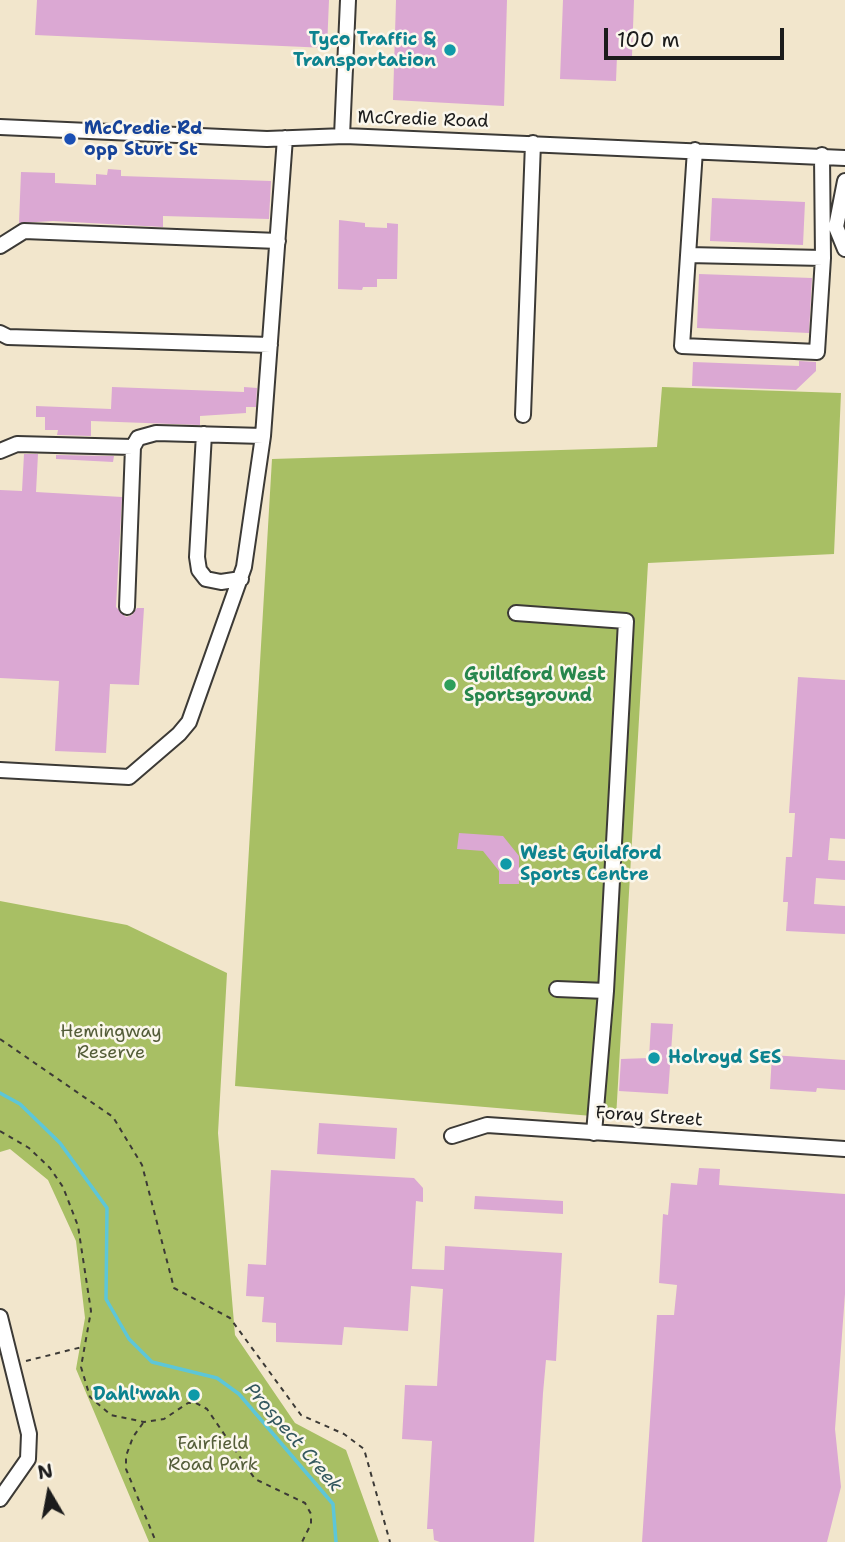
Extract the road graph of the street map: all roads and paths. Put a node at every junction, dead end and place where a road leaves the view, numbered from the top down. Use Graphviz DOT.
graph roads {
  1 [pos="348,0"];
  2 [pos="0,127"];
  3 [pos="342,136"];
  4 [pos="285,138"];
  5 [pos="533,144"];
  6 [pos="695,150"];
  7 [pos="822,155"];
  8 [pos="845,158"];
  9 [pos="845,181"];
  10 [pos="841,227"];
  11 [pos="278,241"];
  12 [pos="0,246"];
  13 [pos="845,249"];
  14 [pos="688,255"];
  15 [pos="823,258"];
  16 [pos="0,333"];
  17 [pos="270,345"];
  18 [pos="523,415"];
  19 [pos="204,434"];
  20 [pos="263,436"];
  21 [pos="133,447"];
  22 [pos="0,451"];
  23 [pos="241,579"];
  24 [pos="127,607"];
  25 [pos="516,613"];
  26 [pos="0,770"];
  27 [pos="556,989"];
  28 [pos="606,991"];
  29 [pos="0,1039"];
  30 [pos="0,1131"];
  31 [pos="594,1133"];
  32 [pos="452,1136"];
  33 [pos="845,1149"];
  34 [pos="0,1317"];
  35 [pos="83,1346"];
  36 [pos="12,1364"];
  37 [pos="144,1422"];
  38 [pos="0,1499"];
  39 [pos="156,1542"];
  40 [pos="302,1542"];
  41 [pos="390,1542"];
  1 -- 3 [label="street"];
  2 -- 4 [label="street, McCredie Road"];
  3 -- 4 [label="street, McCredie Road"];
  3 -- 5 [label="street, McCredie Road"];
  4 -- 11 [label="street"];
  5 -- 6 [label="street, McCredie Road"];
  5 -- 18 [label="street"];
  6 -- 7 [label="street, McCredie Road"];
  6 -- 14 [label="street"];
  7 -- 8 [label="street, McCredie Road"];
  7 -- 15 [label="street"];
  9 -- 10 [label="street"];
  10 -- 13 [label="street"];
  11 -- 12 [label="street"];
  11 -- 17 [label="street"];
  14 -- 15 [label="street"];
  14 -- 15 [label="street"];
  16 -- 17 [label="street"];
  17 -- 20 [label="street"];
  19 -- 20 [label="street"];
  19 -- 21 [label="street"];
  19 -- 23 [label="street"];
  20 -- 23 [label="street"];
  21 -- 22 [label="street"];
  21 -- 24 [label="street"];
  23 -- 26 [label="street"];
  25 -- 28 [label="street"];
  27 -- 28 [label="street"];
  28 -- 31 [label="street"];
  29 -- 41 [label="path"];
  30 -- 35 [label="path"];
  31 -- 32 [label="street, Foray Street"];
  31 -- 33 [label="street, Foray Street"];
  34 -- 36 [label="street"];
  35 -- 36 [label="path"];
  35 -- 37 [label="path"];
  36 -- 38 [label="street"];
  37 -- 39 [label="path"];
  37 -- 40 [label="path"];
}
